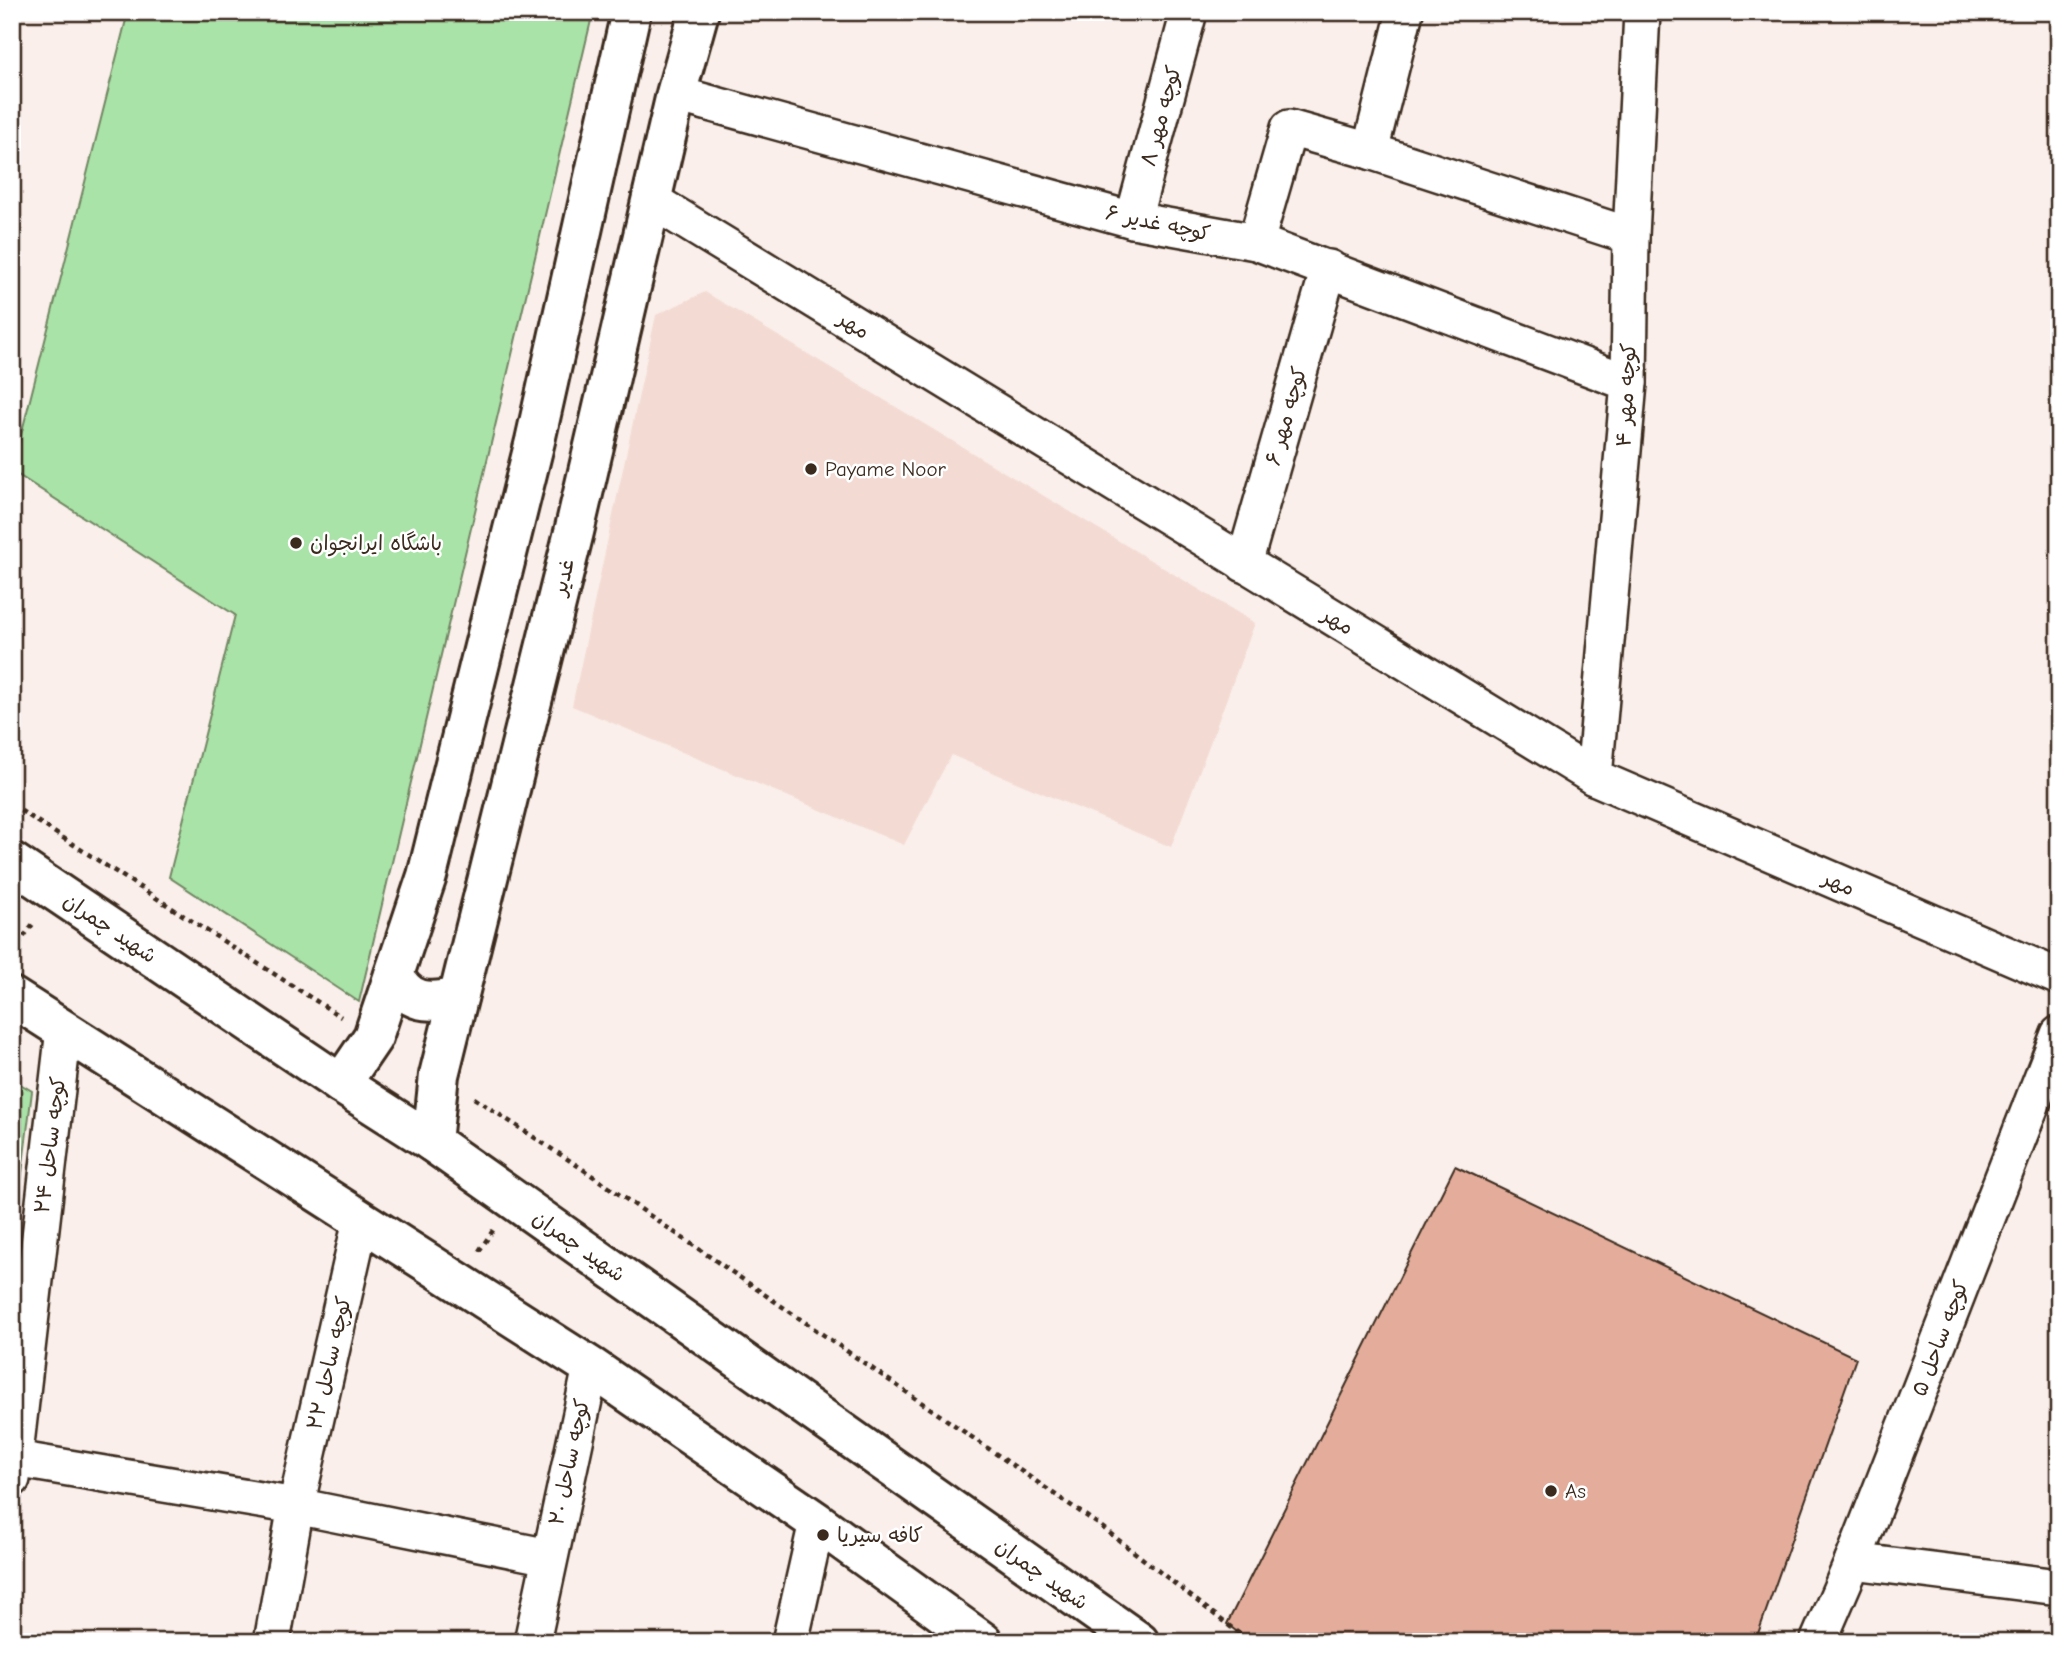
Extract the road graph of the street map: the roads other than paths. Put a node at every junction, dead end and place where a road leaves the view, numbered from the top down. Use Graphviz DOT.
graph roads {
  1 [pos="631,12"];
  2 [pos="699,12"];
  3 [pos="1189,12"];
  4 [pos="1405,12"];
  5 [pos="1642,12"];
  6 [pos="676,94"];
  7 [pos="1370,151"];
  8 [pos="650,200"];
  9 [pos="1133,220"];
  10 [pos="1631,236"];
  11 [pos="1256,242"];
  12 [pos="1329,268"];
  13 [pos="1629,383"];
  14 [pos="1244,564"];
  15 [pos="1594,777"];
  16 [pos="12,862"];
  17 [pos="394,975"];
  18 [pos="2059,977"];
  19 [pos="12,997"];
  20 [pos="458,997"];
  21 [pos="64,1029"];
  22 [pos="2059,1034"];
  23 [pos="341,1084"];
  24 [pos="432,1142"];
  25 [pos="361,1220"];
  26 [pos="24,1258"];
  27 [pos="591,1367"];
  28 [pos="13,1469"];
  29 [pos="296,1506"];
  30 [pos="817,1522"];
  31 [pos="548,1557"];
  32 [pos="1853,1561"];
  33 [pos="2059,1587"];
  34 [pos="272,1642"];
  35 [pos="532,1642"];
  36 [pos="790,1642"];
  37 [pos="983,1642"];
  38 [pos="1139,1642"];
  39 [pos="1818,1642"];
  1 -- 17 [label="street"];
  2 -- 6 [label="street, غدیر"];
  3 -- 9 [label="street, کوچه مهر ۸"];
  4 -- 7 [label="street"];
  5 -- 10 [label="street, کوچه مهر ۴"];
  6 -- 8 [label="street, غدیر"];
  6 -- 9 [label="street, کوچه غدیر ۶"];
  7 -- 10 [label="street"];
  7 -- 11 [label="street"];
  8 -- 14 [label="street, مهر"];
  8 -- 20 [label="street, غدیر"];
  9 -- 11 [label="street, کوچه غدیر ۶"];
  10 -- 13 [label="street, کوچه مهر ۴"];
  11 -- 12 [label="street, کوچه غدیر ۶"];
  12 -- 13 [label="street, کوچه غدیر ۶"];
  12 -- 14 [label="street, کوچه مهر ۶"];
  13 -- 15 [label="street, کوچه مهر ۴"];
  14 -- 15 [label="street, مهر"];
  15 -- 18 [label="street, مهر"];
  16 -- 23 [label="street, شهید چمران"];
  17 -- 20 [label="street"];
  17 -- 23 [label="street"];
  19 -- 21 [label="street"];
  20 -- 24 [label="street, غدیر"];
  21 -- 25 [label="street"];
  21 -- 26 [label="street, کوچه ساحل ۲۴"];
  22 -- 32 [label="street, کوچه ساحل ۵"];
  23 -- 24 [label="street, شهید چمران"];
  24 -- 38 [label="street, شهید چمران"];
  25 -- 27 [label="street"];
  25 -- 29 [label="street, کوچه ساحل ۲۲"];
  26 -- 28 [label="street, کوچه ساحل ۲۴"];
  27 -- 30 [label="street"];
  27 -- 31 [label="street, کوچه ساحل ۲۰"];
  28 -- 29 [label="street"];
  29 -- 31 [label="street"];
  29 -- 34 [label="street, کوچه ساحل ۲۲"];
  30 -- 36 [label="street"];
  30 -- 37 [label="street"];
  31 -- 35 [label="street, کوچه ساحل ۲۰"];
  32 -- 33 [label="street"];
  32 -- 39 [label="street, کوچه ساحل ۵"];
}
